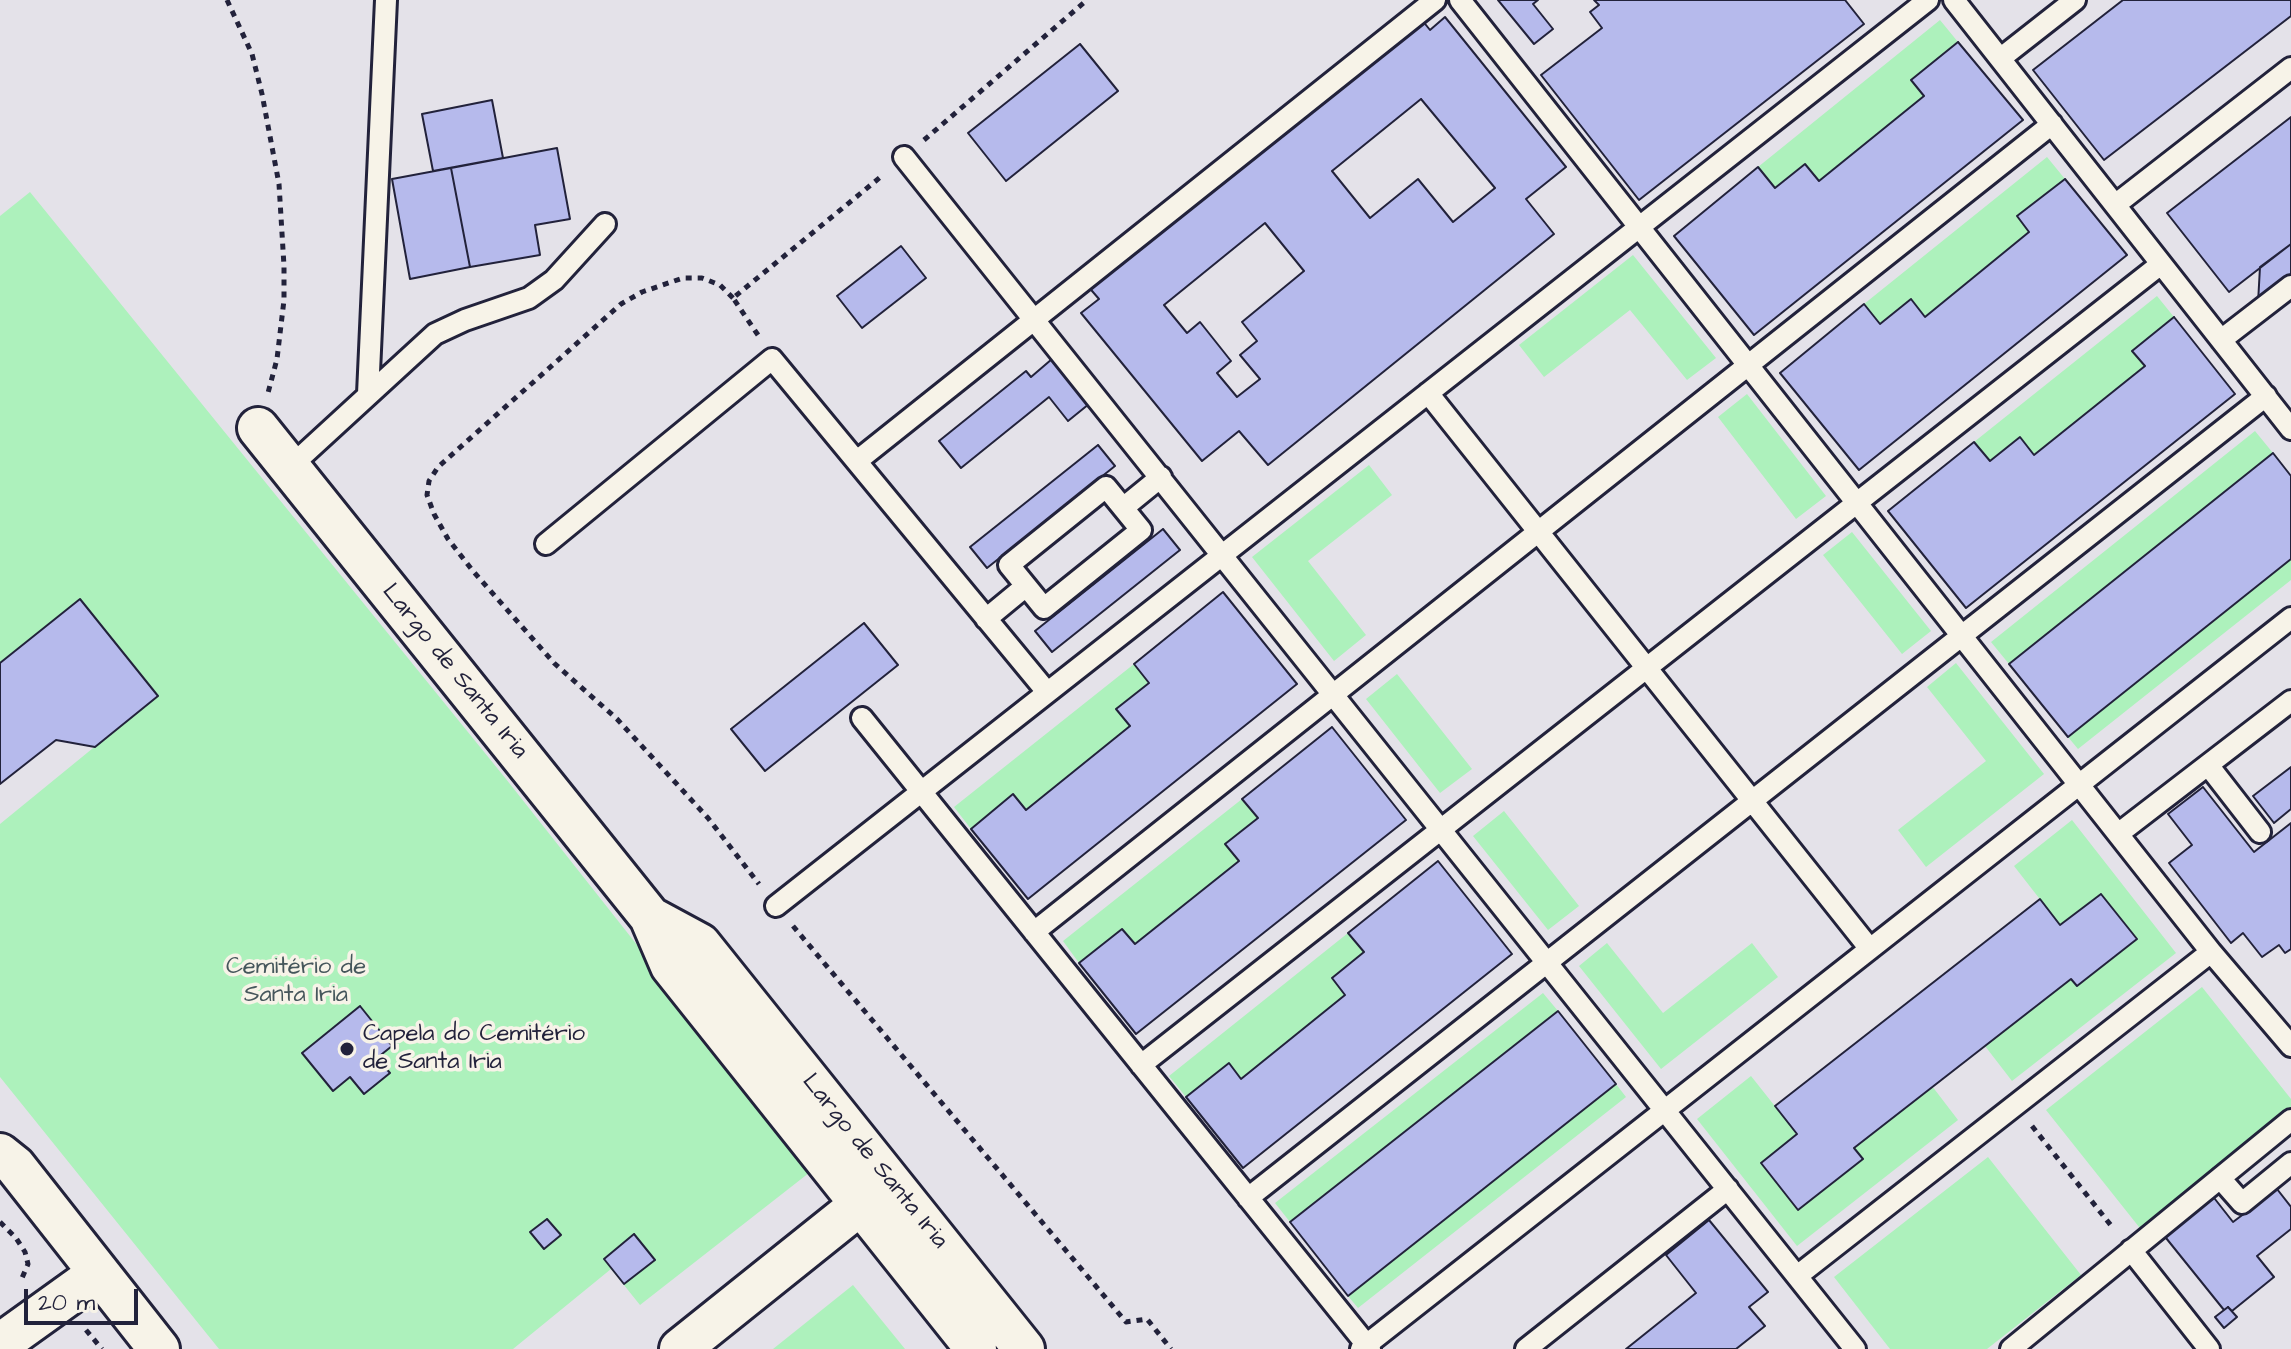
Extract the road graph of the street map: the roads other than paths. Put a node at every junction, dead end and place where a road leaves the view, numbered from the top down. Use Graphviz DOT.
graph roads {
  1 [pos="386,0"];
  2 [pos="1435,0"];
  3 [pos="1460,0"];
  4 [pos="1928,0"];
  5 [pos="1954,0"];
  6 [pos="2075,0"];
  7 [pos="2001,58"];
  8 [pos="2291,68"];
  9 [pos="2052,124"];
  10 [pos="904,157"];
  11 [pos="2115,205"];
  12 [pos="605,224"];
  13 [pos="1639,227"];
  14 [pos="2161,264"];
  15 [pos="2291,286"];
  16 [pos="1034,319"];
  17 [pos="2221,340"];
  18 [pos="1748,365"];
  19 [pos="1428,393"];
  20 [pos="368,394"];
  21 [pos="2266,396"];
  22 [pos="258,428"];
  23 [pos="2291,429"];
  24 [pos="857,461"];
  25 [pos="290,467"];
  26 [pos="1161,477"];
  27 [pos="1857,502"];
  28 [pos="1123,508"];
  29 [pos="1539,532"];
  30 [pos="546,544"];
  31 [pos="1222,555"];
  32 [pos="1026,586"];
  33 [pos="2291,618"];
  34 [pos="986,619"];
  35 [pos="1962,636"];
  36 [pos="1646,668"];
  37 [pos="1047,692"];
  38 [pos="1334,694"];
  39 [pos="2291,701"];
  40 [pos="862,718"];
  41 [pos="2208,765"];
  42 [pos="2079,784"];
  43 [pos="920,791"];
  44 [pos="1752,800"];
  45 [pos="1441,829"];
  46 [pos="2260,832"];
  47 [pos="2118,834"];
  48 [pos="776,906"];
  49 [pos="650,917"];
  50 [pos="1034,932"];
  51 [pos="1870,949"];
  52 [pos="2211,952"];
  53 [pos="1547,962"];
  54 [pos="2291,1046"];
  55 [pos="1141,1065"];
  56 [pos="1665,1110"];
  57 [pos="2291,1120"];
  58 [pos="5,1156"];
  59 [pos="2291,1163"];
  60 [pos="2220,1178"];
  61 [pos="1728,1189"];
  62 [pos="1248,1198"];
  63 [pos="861,1204"];
  64 [pos="2131,1250"];
  65 [pos="99,1273"];
  66 [pos="1797,1276"];
  67 [pos="0,1344"];
  68 [pos="1366,1348"];
  69 [pos="159,1349"];
  70 [pos="680,1349"];
  71 [pos="976,1349"];
  72 [pos="1024,1349"];
  73 [pos="1526,1349"];
  74 [pos="1855,1349"];
  75 [pos="2011,1349"];
  76 [pos="2209,1349"];
  1 -- 20 [label="lane"];
  2 -- 16 [label="lane"];
  3 -- 13 [label="lane"];
  4 -- 13 [label="lane"];
  5 -- 7 [label="lane"];
  6 -- 7 [label="lane"];
  7 -- 9 [label="lane"];
  8 -- 11 [label="lane"];
  9 -- 11 [label="lane"];
  9 -- 18 [label="lane"];
  10 -- 16 [label="lane"];
  11 -- 14 [label="lane"];
  12 -- 20 [label="lane"];
  13 -- 18 [label="lane"];
  13 -- 19 [label="lane"];
  14 -- 17 [label="lane"];
  14 -- 27 [label="lane"];
  15 -- 17 [label="lane"];
  16 -- 24 [label="lane"];
  16 -- 26 [label="lane"];
  17 -- 21 [label="lane"];
  18 -- 27 [label="lane"];
  18 -- 29 [label="lane"];
  19 -- 29 [label="lane"];
  19 -- 31 [label="lane"];
  20 -- 25 [label="lane"];
  21 -- 23 [label="lane"];
  21 -- 35 [label="lane"];
  22 -- 25 [label="street, Largo de Santa Iria"];
  24 -- 30 [label="lane"];
  24 -- 34 [label="lane"];
  25 -- 49 [label="street, Largo de Santa Iria"];
  26 -- 28 [label="lane"];
  26 -- 31 [label="lane"];
  27 -- 35 [label="lane"];
  27 -- 36 [label="lane"];
  28 -- 32 [label="lane"];
  28 -- 32 [label="lane"];
  29 -- 36 [label="lane"];
  29 -- 38 [label="lane"];
  31 -- 37 [label="lane"];
  31 -- 38 [label="lane"];
  32 -- 34 [label="lane"];
  33 -- 42 [label="lane"];
  34 -- 37 [label="lane"];
  35 -- 42 [label="lane"];
  35 -- 44 [label="lane"];
  36 -- 44 [label="lane"];
  36 -- 45 [label="lane"];
  37 -- 43 [label="lane"];
  38 -- 45 [label="lane"];
  38 -- 50 [label="lane"];
  39 -- 41 [label="lane"];
  40 -- 43 [label="lane"];
  41 -- 46 [label="lane"];
  41 -- 47 [label="lane"];
  42 -- 47 [label="lane"];
  42 -- 51 [label="lane"];
  43 -- 48 [label="lane"];
  43 -- 50 [label="lane"];
  44 -- 51 [label="lane"];
  44 -- 53 [label="lane"];
  45 -- 53 [label="lane"];
  45 -- 55 [label="lane"];
  47 -- 52 [label="lane"];
  49 -- 63 [label="street, Largo de Santa Iria"];
  49 -- 72 [label="street, Largo de Santa Iria"];
  50 -- 55 [label="lane"];
  51 -- 56 [label="lane"];
  52 -- 54 [label="lane"];
  52 -- 66 [label="lane"];
  53 -- 56 [label="lane"];
  53 -- 62 [label="lane"];
  55 -- 62 [label="lane"];
  56 -- 61 [label="lane"];
  56 -- 68 [label="lane"];
  57 -- 60 [label="lane"];
  58 -- 65 [label="street"];
  59 -- 60 [label="lane"];
  60 -- 64 [label="lane"];
  61 -- 66 [label="lane"];
  61 -- 73 [label="lane"];
  62 -- 68 [label="lane"];
  63 -- 70 [label="street, Largo de Santa Iria"];
  63 -- 71 [label="street, Largo de Santa Iria"];
  64 -- 75 [label="lane"];
  64 -- 76 [label="lane"];
  65 -- 67 [label="street"];
  65 -- 69 [label="street"];
  66 -- 74 [label="lane"];
}
